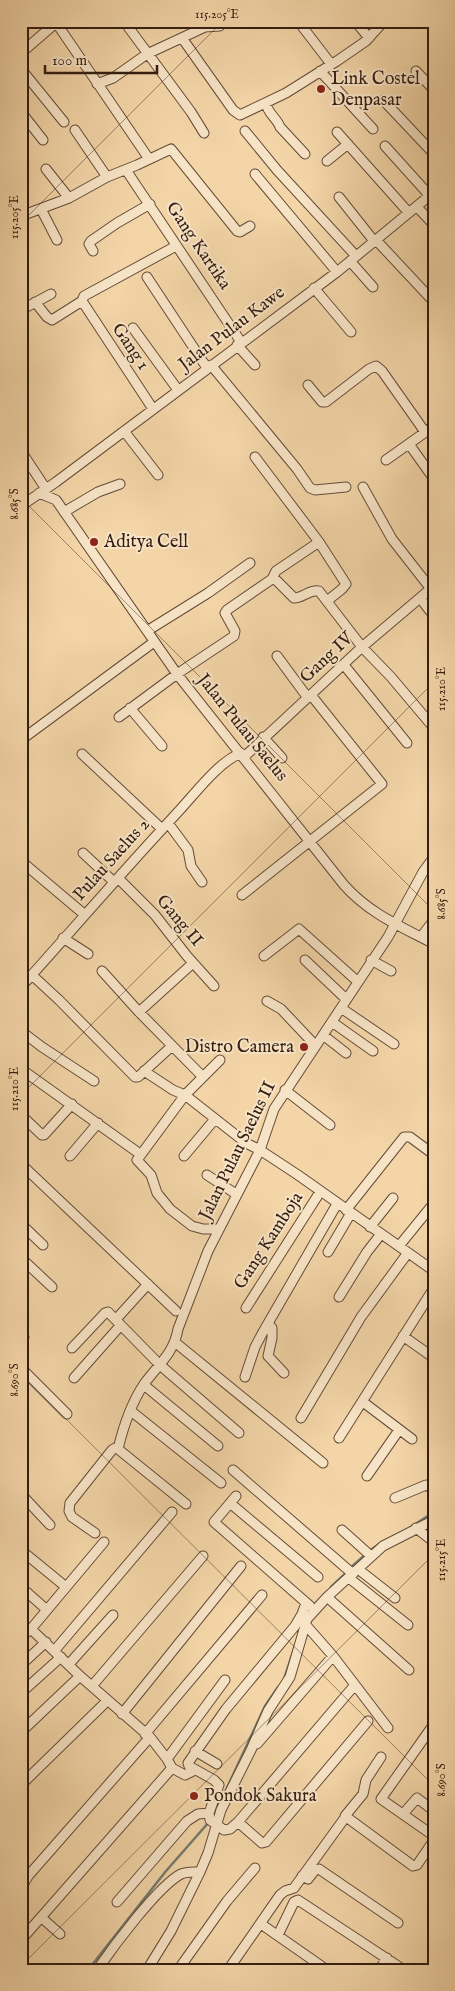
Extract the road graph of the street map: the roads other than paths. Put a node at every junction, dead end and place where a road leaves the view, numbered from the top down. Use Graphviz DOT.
graph roads {
  1 [pos="298,21"];
  2 [pos="355,21"];
  3 [pos="384,21"];
  4 [pos="56,22"];
  5 [pos="126,24"];
  6 [pos="220,26"];
  7 [pos="182,38"];
  8 [pos="369,38"];
  9 [pos="22,49"];
  10 [pos="147,54"];
  11 [pos="331,64"];
  12 [pos="21,69"];
  13 [pos="416,70"];
  14 [pos="320,71"];
  15 [pos="97,84"];
  16 [pos="434,90"];
  17 [pos="383,100"];
  18 [pos="266,103"];
  19 [pos="21,112"];
  20 [pos="64,122"];
  21 [pos="373,128"];
  22 [pos="75,130"];
  23 [pos="245,131"];
  24 [pos="337,132"];
  25 [pos="204,134"];
  26 [pos="42,140"];
  27 [pos="348,144"];
  28 [pos="385,146"];
  29 [pos="305,154"];
  30 [pos="434,154"];
  31 [pos="150,159"];
  32 [pos="327,161"];
  33 [pos="46,169"];
  34 [pos="126,170"];
  35 [pos="255,174"];
  36 [pos="107,176"];
  37 [pos="432,194"];
  38 [pos="339,197"];
  39 [pos="69,198"];
  40 [pos="150,204"];
  41 [pos="417,207"];
  42 [pos="41,209"];
  43 [pos="409,213"];
  44 [pos="21,216"];
  45 [pos="250,226"];
  46 [pos="434,226"];
  47 [pos="57,240"];
  48 [pos="375,241"];
  49 [pos="176,246"];
  50 [pos="93,252"];
  51 [pos="353,259"];
  52 [pos="337,272"];
  53 [pos="148,276"];
  54 [pos="373,287"];
  55 [pos="314,288"];
  56 [pos="51,294"];
  57 [pos="82,301"];
  58 [pos="35,302"];
  59 [pos="434,302"];
  60 [pos="21,310"];
  61 [pos="133,328"];
  62 [pos="351,332"];
  63 [pos="239,344"];
  64 [pos="255,365"];
  65 [pos="209,367"];
  66 [pos="308,385"];
  67 [pos="178,390"];
  68 [pos="153,409"];
  69 [pos="434,426"];
  70 [pos="124,431"];
  71 [pos="425,432"];
  72 [pos="409,444"];
  73 [pos="21,451"];
  74 [pos="255,456"];
  75 [pos="386,460"];
  76 [pos="158,475"];
  77 [pos="434,479"];
  78 [pos="56,482"];
  79 [pos="120,484"];
  80 [pos="346,487"];
  81 [pos="363,487"];
  82 [pos="43,491"];
  83 [pos="56,500"];
  84 [pos="21,506"];
  85 [pos="64,512"];
  86 [pos="319,542"];
  87 [pos="250,563"];
  88 [pos="272,579"];
  89 [pos="432,587"];
  90 [pos="420,598"];
  91 [pos="327,601"];
  92 [pos="434,616"];
  93 [pos="147,631"];
  94 [pos="154,642"];
  95 [pos="362,647"];
  96 [pos="277,656"];
  97 [pos="344,664"];
  98 [pos="177,674"];
  99 [pos="310,697"];
  100 [pos="130,708"];
  101 [pos="119,717"];
  102 [pos="434,728"];
  103 [pos="263,737"];
  104 [pos="21,740"];
  105 [pos="407,743"];
  106 [pos="234,744"];
  107 [pos="162,746"];
  108 [pos="82,754"];
  109 [pos="242,755"];
  110 [pos="230,758"];
  111 [pos="282,758"];
  112 [pos="165,826"];
  113 [pos="310,840"];
  114 [pos="83,853"];
  115 [pos="434,857"];
  116 [pos="21,861"];
  117 [pos="116,880"];
  118 [pos="202,882"];
  119 [pos="242,895"];
  120 [pos="85,915"];
  121 [pos="434,920"];
  122 [pos="394,924"];
  123 [pos="421,937"];
  124 [pos="63,938"];
  125 [pos="434,944"];
  126 [pos="88,954"];
  127 [pos="264,956"];
  128 [pos="305,960"];
  129 [pos="371,960"];
  130 [pos="194,963"];
  131 [pos="102,970"];
  132 [pos="391,971"];
  133 [pos="32,975"];
  134 [pos="358,981"];
  135 [pos="214,986"];
  136 [pos="21,987"];
  137 [pos="346,999"];
  138 [pos="266,1001"];
  139 [pos="341,1008"];
  140 [pos="139,1012"];
  141 [pos="332,1022"];
  142 [pos="21,1030"];
  143 [pos="323,1035"];
  144 [pos="394,1044"];
  145 [pos="315,1045"];
  146 [pos="172,1046"];
  147 [pos="373,1051"];
  148 [pos="346,1053"];
  149 [pos="220,1060"];
  150 [pos="21,1070"];
  151 [pos="144,1071"];
  152 [pos="202,1076"];
  153 [pos="94,1080"];
  154 [pos="285,1090"];
  155 [pos="185,1095"];
  156 [pos="72,1104"];
  157 [pos="21,1114"];
  158 [pos="215,1119"];
  159 [pos="98,1123"];
  160 [pos="330,1125"];
  161 [pos="260,1150"];
  162 [pos="140,1154"];
  163 [pos="434,1154"];
  164 [pos="70,1156"];
  165 [pos="184,1156"];
  166 [pos="21,1164"];
  167 [pos="207,1175"];
  168 [pos="320,1192"];
  169 [pos="236,1194"];
  170 [pos="393,1198"];
  171 [pos="337,1204"];
  172 [pos="434,1204"];
  173 [pos="349,1212"];
  174 [pos="21,1224"];
  175 [pos="370,1227"];
  176 [pos="218,1229"];
  177 [pos="381,1234"];
  178 [pos="43,1245"];
  179 [pos="399,1246"];
  180 [pos="328,1252"];
  181 [pos="408,1254"];
  182 [pos="21,1258"];
  183 [pos="434,1270"];
  184 [pos="148,1284"];
  185 [pos="52,1287"];
  186 [pos="434,1288"];
  187 [pos="339,1298"];
  188 [pos="246,1308"];
  189 [pos="176,1311"];
  190 [pos="119,1316"];
  191 [pos="268,1324"];
  192 [pos="120,1326"];
  193 [pos="403,1336"];
  194 [pos="176,1343"];
  195 [pos="72,1348"];
  196 [pos="434,1358"];
  197 [pos="160,1365"];
  198 [pos="21,1368"];
  199 [pos="284,1373"];
  200 [pos="245,1377"];
  201 [pos="74,1378"];
  202 [pos="144,1385"];
  203 [pos="362,1402"];
  204 [pos="131,1411"];
  205 [pos="67,1414"];
  206 [pos="301,1418"];
  207 [pos="399,1430"];
  208 [pos="239,1433"];
  209 [pos="339,1438"];
  210 [pos="412,1439"];
  211 [pos="218,1446"];
  212 [pos="118,1448"];
  213 [pos="323,1463"];
  214 [pos="233,1470"];
  215 [pos="367,1476"];
  216 [pos="221,1483"];
  217 [pos="434,1489"];
  218 [pos="21,1494"];
  219 [pos="395,1498"];
  220 [pos="186,1504"];
  221 [pos="172,1512"];
  222 [pos="434,1520"];
  223 [pos="50,1525"];
  224 [pos="416,1528"];
  225 [pos="342,1530"];
  226 [pos="95,1533"];
  227 [pos="104,1542"];
  228 [pos="434,1542"];
  229 [pos="369,1554"];
  230 [pos="28,1555"];
  231 [pos="203,1556"];
  232 [pos="241,1566"];
  233 [pos="351,1572"];
  234 [pos="318,1577"];
  235 [pos="21,1587"];
  236 [pos="66,1587"];
  237 [pos="262,1595"];
  238 [pos="328,1597"];
  239 [pos="394,1598"];
  240 [pos="310,1607"];
  241 [pos="46,1610"];
  242 [pos="112,1615"];
  243 [pos="305,1624"];
  244 [pos="408,1625"];
  245 [pos="31,1629"];
  246 [pos="21,1637"];
  247 [pos="46,1642"];
  248 [pos="58,1654"];
  249 [pos="333,1656"];
  250 [pos="68,1664"];
  251 [pos="21,1665"];
  252 [pos="409,1670"];
  253 [pos="80,1676"];
  254 [pos="225,1680"];
  255 [pos="92,1686"];
  256 [pos="354,1686"];
  257 [pos="21,1693"];
  258 [pos="108,1700"];
  259 [pos="122,1714"];
  260 [pos="368,1721"];
  261 [pos="434,1724"];
  262 [pos="388,1728"];
  263 [pos="21,1732"];
  264 [pos="148,1735"];
  265 [pos="251,1750"];
  266 [pos="194,1751"];
  267 [pos="381,1757"];
  268 [pos="167,1758"];
  269 [pos="217,1764"];
  270 [pos="172,1768"];
  271 [pos="195,1770"];
  272 [pos="21,1785"];
  273 [pos="434,1810"];
  274 [pos="403,1814"];
  275 [pos="344,1819"];
  276 [pos="212,1821"];
  277 [pos="238,1822"];
  278 [pos="434,1836"];
  279 [pos="434,1840"];
  280 [pos="255,1868"];
  281 [pos="200,1872"];
  282 [pos="302,1876"];
  283 [pos="21,1889"];
  284 [pos="117,1902"];
  285 [pos="42,1918"];
  286 [pos="398,1923"];
  287 [pos="261,1924"];
  288 [pos="60,1934"];
  289 [pos="278,1935"];
  290 [pos="21,1940"];
  291 [pos="387,1958"];
  292 [pos="97,1970"];
  293 [pos="147,1970"];
  294 [pos="178,1970"];
  295 [pos="228,1970"];
  296 [pos="326,1970"];
  297 [pos="379,1970"];
  298 [pos="404,1970"];
  1 -- 11 [label="street"];
  2 -- 8 [label="street"];
  3 -- 8 [label="street"];
  4 -- 9 [label="street"];
  4 -- 15 [label="street"];
  5 -- 10 [label="street"];
  6 -- 7 [label="street"];
  7 -- 10 [label="street"];
  7 -- 18 [label="street"];
  8 -- 11 [label="street"];
  10 -- 15 [label="street"];
  10 -- 25 [label="street"];
  11 -- 14 [label="street"];
  12 -- 20 [label="street"];
  13 -- 16 [label="street"];
  14 -- 18 [label="street"];
  14 -- 21 [label="street"];
  15 -- 31 [label="street"];
  17 -- 30 [label="street"];
  18 -- 29 [label="street"];
  19 -- 26 [label="street"];
  22 -- 36 [label="street"];
  23 -- 51 [label="street"];
  24 -- 27 [label="street"];
  27 -- 32 [label="street"];
  27 -- 43 [label="street"];
  28 -- 37 [label="street"];
  31 -- 34 [label="street"];
  31 -- 45 [label="street"];
  33 -- 39 [label="street"];
  34 -- 36 [label="street"];
  34 -- 40 [label="street, Gang Kartika"];
  35 -- 52 [label="street"];
  36 -- 39 [label="street"];
  37 -- 41 [label="street, Jalan Pulau Kawe"];
  38 -- 48 [label="street"];
  39 -- 42 [label="street"];
  40 -- 49 [label="street, Gang Kartika"];
  40 -- 50 [label="street"];
  41 -- 43 [label="street, Jalan Pulau Kawe"];
  41 -- 46 [label="street"];
  42 -- 44 [label="street"];
  42 -- 47 [label="street"];
  43 -- 48 [label="street, Jalan Pulau Kawe"];
  48 -- 51 [label="street, Jalan Pulau Kawe"];
  48 -- 59 [label="street"];
  49 -- 57 [label="street"];
  49 -- 63 [label="street, Gang Kartika"];
  51 -- 52 [label="street, Jalan Pulau Kawe"];
  51 -- 54 [label="street"];
  52 -- 55 [label="street, Jalan Pulau Kawe"];
  53 -- 65 [label="street"];
  55 -- 62 [label="street"];
  55 -- 63 [label="street, Jalan Pulau Kawe"];
  56 -- 58 [label="street"];
  57 -- 58 [label="street"];
  57 -- 68 [label="street, Gang 1"];
  58 -- 60 [label="street"];
  61 -- 67 [label="street"];
  63 -- 64 [label="street, Gang Kartika"];
  63 -- 65 [label="street, Jalan Pulau Kawe"];
  65 -- 67 [label="street, Jalan Pulau Kawe"];
  65 -- 80 [label="street"];
  66 -- 71 [label="street"];
  67 -- 68 [label="street, Jalan Pulau Kawe"];
  68 -- 70 [label="street, Jalan Pulau Kawe"];
  69 -- 71 [label="street"];
  70 -- 76 [label="street"];
  70 -- 78 [label="street, Jalan Pulau Kawe"];
  71 -- 72 [label="street"];
  72 -- 75 [label="street"];
  72 -- 77 [label="street"];
  73 -- 82 [label="street"];
  74 -- 86 [label="street"];
  78 -- 82 [label="street, Jalan Pulau Kawe"];
  78 -- 83 [label="street"];
  79 -- 85 [label="street"];
  81 -- 89 [label="street"];
  82 -- 83 [label="street"];
  82 -- 84 [label="street, Jalan Pulau Kawe"];
  83 -- 85 [label="street, Jalan Pulau Saelus"];
  85 -- 93 [label="street, Jalan Pulau Saelus"];
  86 -- 88 [label="street"];
  86 -- 91 [label="street"];
  87 -- 93 [label="street"];
  88 -- 91 [label="street"];
  88 -- 98 [label="street"];
  89 -- 90 [label="street, Gang IV"];
  90 -- 92 [label="street"];
  90 -- 95 [label="street, Gang IV"];
  91 -- 95 [label="street"];
  93 -- 94 [label="street, Jalan Pulau Saelus"];
  94 -- 98 [label="street, Jalan Pulau Saelus"];
  94 -- 104 [label="street"];
  95 -- 97 [label="street, Gang IV"];
  95 -- 102 [label="street"];
  96 -- 99 [label="street"];
  97 -- 99 [label="street, Gang IV"];
  97 -- 105 [label="street"];
  98 -- 100 [label="street"];
  98 -- 106 [label="street, Jalan Pulau Saelus"];
  99 -- 103 [label="street, Gang IV"];
  99 -- 113 [label="street"];
  100 -- 101 [label="street"];
  100 -- 107 [label="street"];
  103 -- 109 [label="street, Gang IV"];
  103 -- 111 [label="street"];
  106 -- 109 [label="street, Jalan Pulau Saelus"];
  106 -- 110 [label="street, Pulau Saelus 2"];
  108 -- 112 [label="street"];
  109 -- 110 [label="street, Pulau Saelus 2"];
  109 -- 113 [label="street, Jalan Pulau Saelus"];
  110 -- 112 [label="street, Pulau Saelus 2"];
  112 -- 117 [label="street, Pulau Saelus 2"];
  112 -- 118 [label="street"];
  113 -- 119 [label="street"];
  113 -- 122 [label="street, Jalan Pulau Saelus"];
  114 -- 117 [label="street, Gang II"];
  115 -- 122 [label="street, Jalan Pulau Saelus II"];
  116 -- 120 [label="street"];
  117 -- 120 [label="street, Pulau Saelus 2"];
  117 -- 130 [label="street, Gang II"];
  120 -- 124 [label="street, Pulau Saelus 2"];
  121 -- 123 [label="street"];
  122 -- 123 [label="street, Jalan Pulau Saelus"];
  122 -- 129 [label="street, Jalan Pulau Saelus II"];
  123 -- 125 [label="street, Jalan Pulau Saelus"];
  124 -- 126 [label="street"];
  124 -- 133 [label="street, Pulau Saelus 2"];
  127 -- 134 [label="street"];
  128 -- 137 [label="street"];
  129 -- 132 [label="street"];
  129 -- 134 [label="street, Jalan Pulau Saelus II"];
  130 -- 135 [label="street, Gang II"];
  130 -- 140 [label="street"];
  131 -- 140 [label="street"];
  133 -- 136 [label="street, Pulau Saelus 2"];
  133 -- 151 [label="street"];
  134 -- 137 [label="street, Jalan Pulau Saelus II"];
  137 -- 139 [label="street, Jalan Pulau Saelus II"];
  138 -- 145 [label="street"];
  139 -- 141 [label="street, Jalan Pulau Saelus II"];
  139 -- 144 [label="street"];
  140 -- 146 [label="street"];
  141 -- 143 [label="street, Jalan Pulau Saelus II"];
  141 -- 147 [label="street"];
  142 -- 153 [label="street"];
  143 -- 145 [label="street, Jalan Pulau Saelus II"];
  143 -- 148 [label="street"];
  145 -- 154 [label="street, Jalan Pulau Saelus II"];
  146 -- 151 [label="street"];
  146 -- 152 [label="street"];
  149 -- 152 [label="street"];
  150 -- 156 [label="street"];
  151 -- 155 [label="street"];
  152 -- 155 [label="street"];
  154 -- 160 [label="street"];
  154 -- 161 [label="street, Jalan Pulau Saelus II"];
  155 -- 158 [label="street"];
  155 -- 162 [label="street"];
  156 -- 157 [label="street"];
  156 -- 159 [label="street"];
  158 -- 161 [label="street"];
  158 -- 165 [label="street"];
  159 -- 162 [label="street"];
  159 -- 164 [label="street"];
  161 -- 168 [label="street"];
  161 -- 169 [label="street, Jalan Pulau Saelus II"];
  162 -- 176 [label="street"];
  163 -- 173 [label="street"];
  166 -- 184 [label="street"];
  167 -- 169 [label="street"];
  168 -- 171 [label="street"];
  168 -- 188 [label="street, Gang Kamboja"];
  169 -- 176 [label="street, Jalan Pulau Saelus II"];
  170 -- 175 [label="street"];
  171 -- 173 [label="street"];
  171 -- 191 [label="street"];
  172 -- 179 [label="street"];
  173 -- 175 [label="street"];
  173 -- 180 [label="street"];
  174 -- 178 [label="street"];
  175 -- 177 [label="street"];
  176 -- 194 [label="street, Jalan Pulau Saelus II"];
  177 -- 179 [label="street"];
  177 -- 187 [label="street"];
  179 -- 181 [label="street"];
  181 -- 183 [label="street"];
  181 -- 206 [label="street"];
  182 -- 185 [label="street"];
  184 -- 189 [label="street"];
  184 -- 190 [label="street"];
  186 -- 193 [label="street"];
  191 -- 199 [label="street"];
  191 -- 200 [label="street"];
  192 -- 195 [label="street"];
  192 -- 197 [label="street"];
  192 -- 201 [label="street"];
  193 -- 196 [label="street"];
  193 -- 203 [label="street"];
  194 -- 197 [label="street, Jalan Pulau Saelus II"];
  194 -- 213 [label="street"];
  197 -- 202 [label="street, Jalan Pulau Saelus II"];
  197 -- 208 [label="street"];
  198 -- 205 [label="street"];
  202 -- 204 [label="street, Jalan Pulau Saelus II"];
  202 -- 211 [label="street"];
  203 -- 207 [label="street"];
  203 -- 209 [label="street"];
  204 -- 212 [label="street, Jalan Pulau Saelus II"];
  204 -- 216 [label="street"];
  207 -- 210 [label="street"];
  207 -- 215 [label="street"];
  212 -- 220 [label="street"];
  212 -- 226 [label="street"];
  214 -- 233 [label="street"];
  217 -- 219 [label="street"];
  218 -- 223 [label="street"];
  221 -- 248 [label="street"];
  222 -- 224 [label="street"];
  224 -- 228 [label="street"];
  224 -- 229 [label="street"];
  225 -- 229 [label="street"];
  227 -- 236 [label="street"];
  229 -- 233 [label="street"];
  230 -- 236 [label="street"];
  231 -- 255 [label="street"];
  232 -- 259 [label="street"];
  233 -- 238 [label="street"];
  233 -- 239 [label="street"];
  233 -- 244 [label="street"];
  234 -- 240 [label="street"];
  235 -- 241 [label="street"];
  236 -- 241 [label="street"];
  237 -- 264 [label="street"];
  238 -- 240 [label="street"];
  238 -- 252 [label="street"];
  240 -- 243 [label="street"];
  240 -- 266 [label="street"];
  241 -- 245 [label="street"];
  242 -- 250 [label="street"];
  243 -- 249 [label="street"];
  243 -- 265 [label="street"];
  245 -- 246 [label="street"];
  245 -- 247 [label="street"];
  247 -- 248 [label="street"];
  247 -- 251 [label="street"];
  248 -- 250 [label="street"];
  248 -- 257 [label="street"];
  249 -- 256 [label="street"];
  249 -- 265 [label="street"];
  250 -- 253 [label="street"];
  253 -- 255 [label="street"];
  253 -- 263 [label="street"];
  254 -- 268 [label="street"];
  255 -- 258 [label="street"];
  256 -- 262 [label="street"];
  256 -- 277 [label="street"];
  258 -- 259 [label="street"];
  258 -- 272 [label="street"];
  259 -- 264 [label="street"];
  260 -- 277 [label="street"];
  261 -- 274 [label="street"];
  264 -- 268 [label="street"];
  264 -- 283 [label="street"];
  265 -- 276 [label="street"];
  266 -- 269 [label="street"];
  266 -- 271 [label="street"];
  267 -- 279 [label="street"];
  268 -- 270 [label="street"];
  270 -- 271 [label="street"];
  270 -- 285 [label="street"];
  271 -- 276 [label="street"];
  273 -- 274 [label="street"];
  274 -- 278 [label="street"];
  275 -- 282 [label="street"];
  276 -- 277 [label="street"];
  276 -- 281 [label="street"];
  276 -- 284 [label="street"];
  280 -- 294 [label="street"];
  281 -- 292 [label="street"];
  281 -- 293 [label="street"];
  282 -- 286 [label="street"];
  282 -- 287 [label="street"];
  285 -- 288 [label="street"];
  285 -- 290 [label="street"];
  287 -- 289 [label="street"];
  287 -- 295 [label="street"];
  289 -- 291 [label="street"];
  289 -- 296 [label="street"];
  291 -- 297 [label="street"];
  291 -- 298 [label="street"];
}
